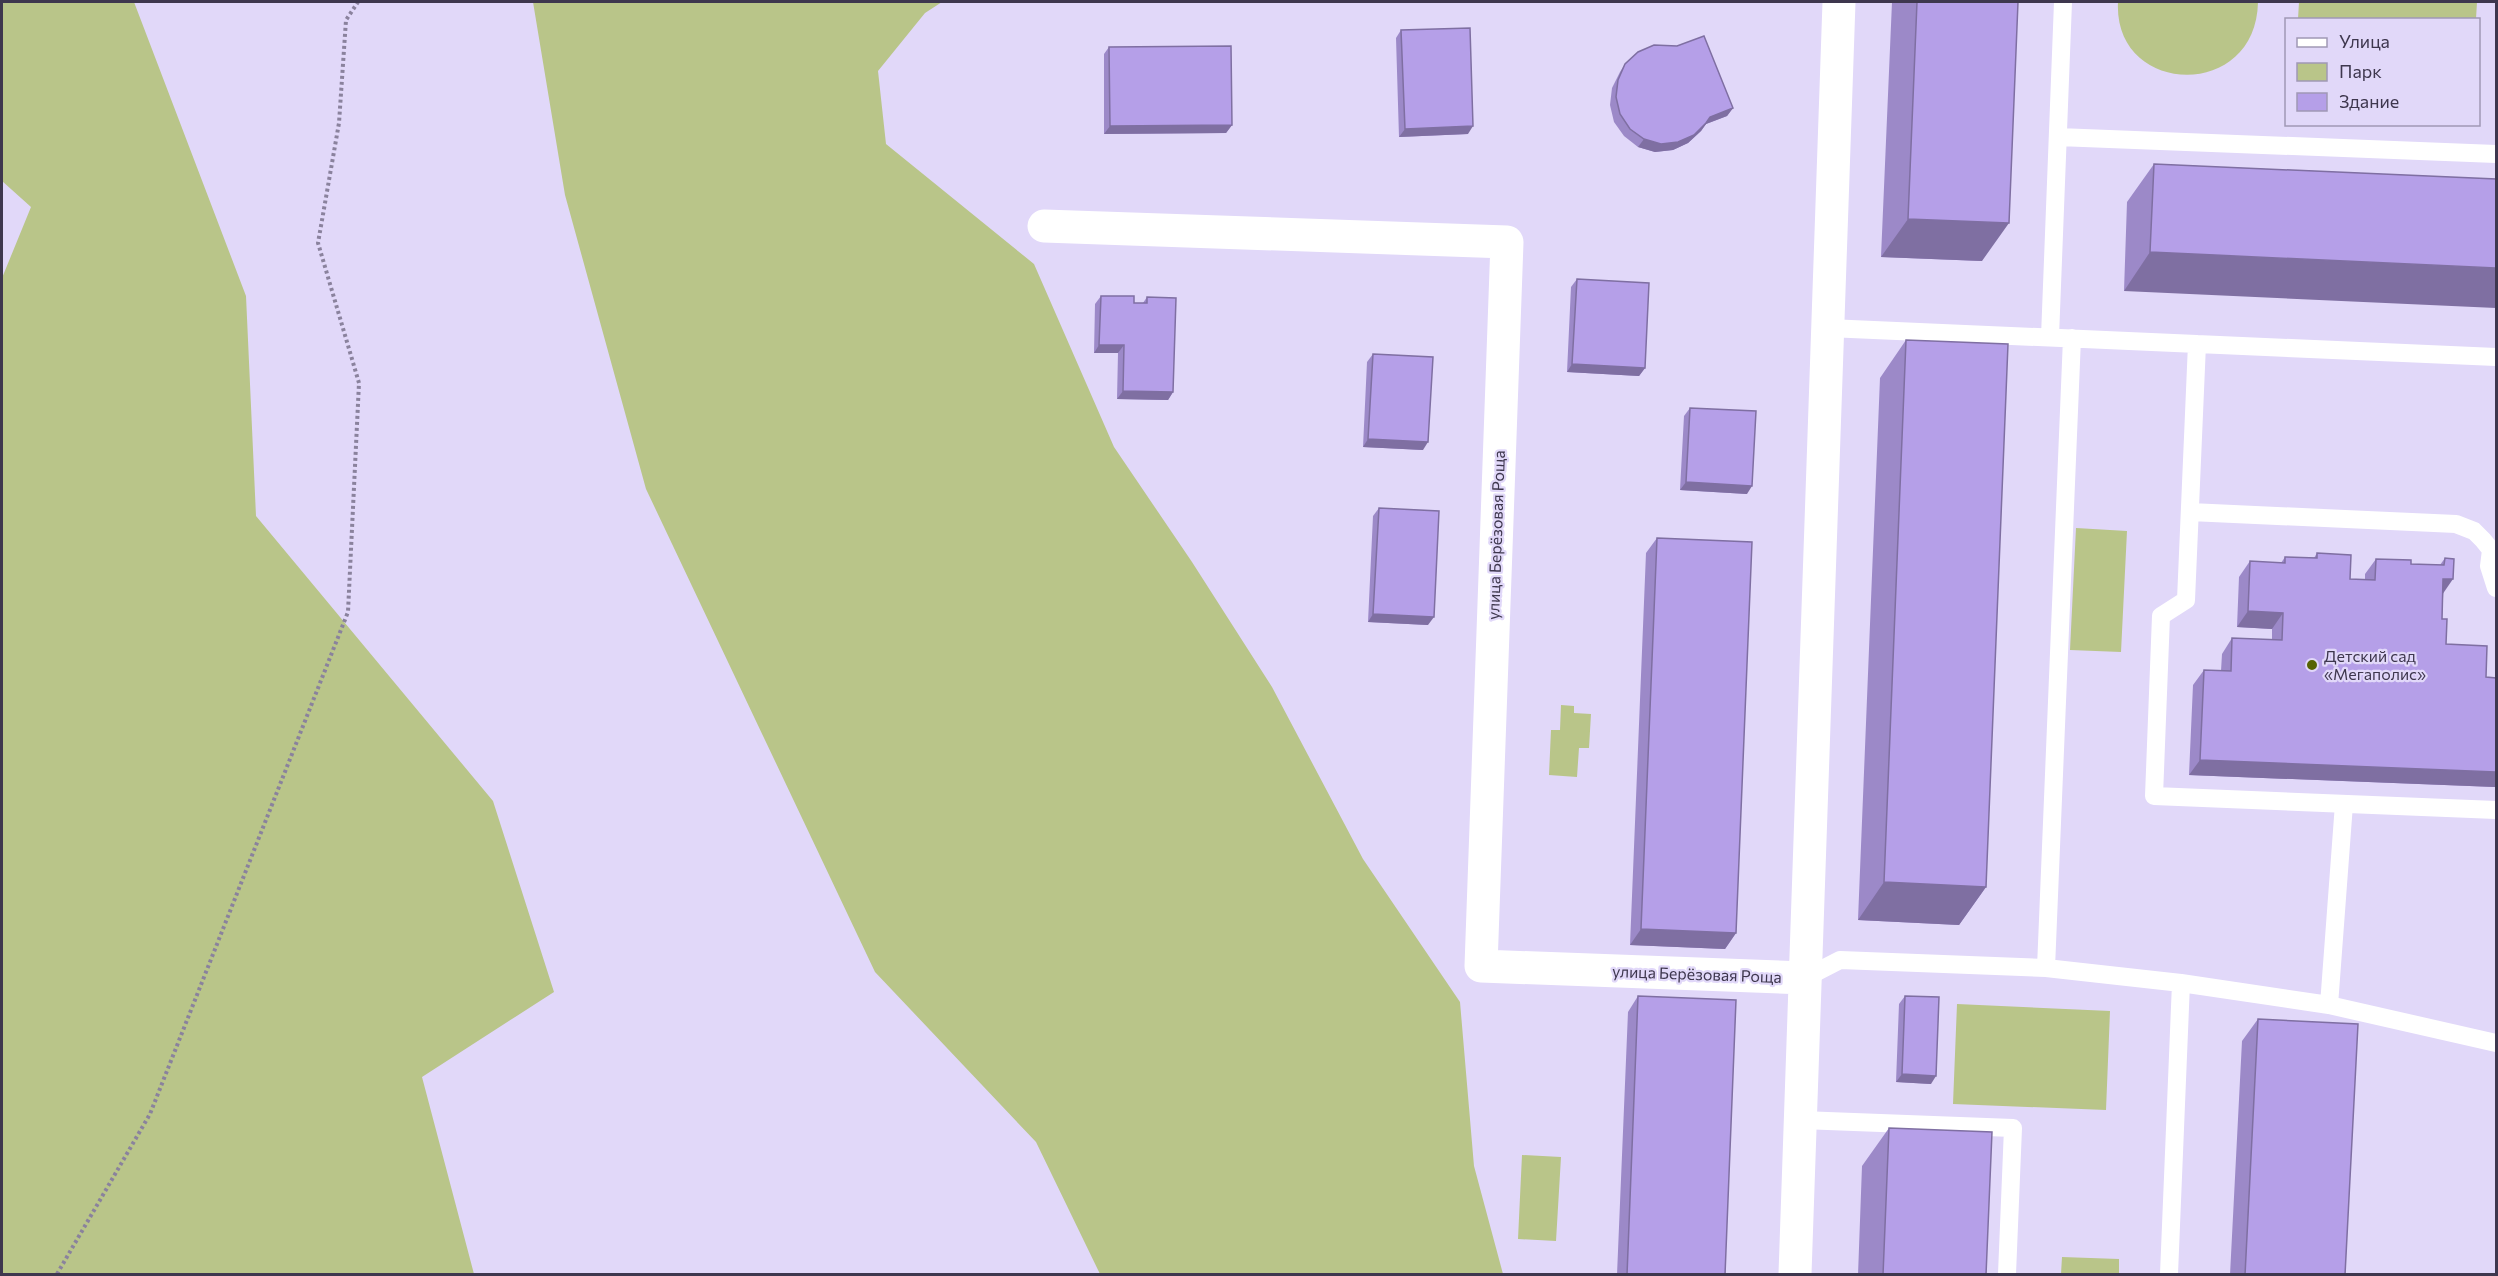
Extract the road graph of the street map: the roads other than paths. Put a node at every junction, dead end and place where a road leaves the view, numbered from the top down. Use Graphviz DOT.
graph roads {
  1 [pos="1839,2"];
  2 [pos="2063,2"];
  3 [pos="2058,137"];
  4 [pos="2496,154"];
  5 [pos="1044,226"];
  6 [pos="1828,328"];
  7 [pos="2050,338"];
  8 [pos="2072,338"];
  9 [pos="2197,344"];
  10 [pos="2496,357"];
  11 [pos="2190,512"];
  12 [pos="2496,588"];
  13 [pos="2344,804"];
  14 [pos="2496,810"];
  15 [pos="2046,968"];
  16 [pos="1805,978"];
  17 [pos="2181,983"];
  18 [pos="2329,1005"];
  19 [pos="2496,1043"];
  20 [pos="1801,1120"];
  21 [pos="1795,1275"];
  22 [pos="2007,1275"];
  23 [pos="2169,1275"];
  1 -- 6 [label="street"];
  2 -- 3 [label="lane"];
  3 -- 4 [label="lane"];
  3 -- 7 [label="lane"];
  5 -- 16 [label="street, улица Берёзовая Роща"];
  6 -- 7 [label="lane"];
  6 -- 16 [label="street"];
  7 -- 8 [label="lane"];
  8 -- 9 [label="lane"];
  8 -- 15 [label="lane"];
  9 -- 10 [label="lane"];
  9 -- 11 [label="lane"];
  11 -- 12 [label="lane"];
  11 -- 13 [label="lane"];
  13 -- 14 [label="lane"];
  13 -- 18 [label="lane"];
  15 -- 16 [label="lane"];
  15 -- 17 [label="lane"];
  16 -- 20 [label="street"];
  17 -- 18 [label="lane"];
  17 -- 23 [label="lane"];
  18 -- 19 [label="lane"];
  20 -- 21 [label="street"];
  20 -- 22 [label="lane"];
}
